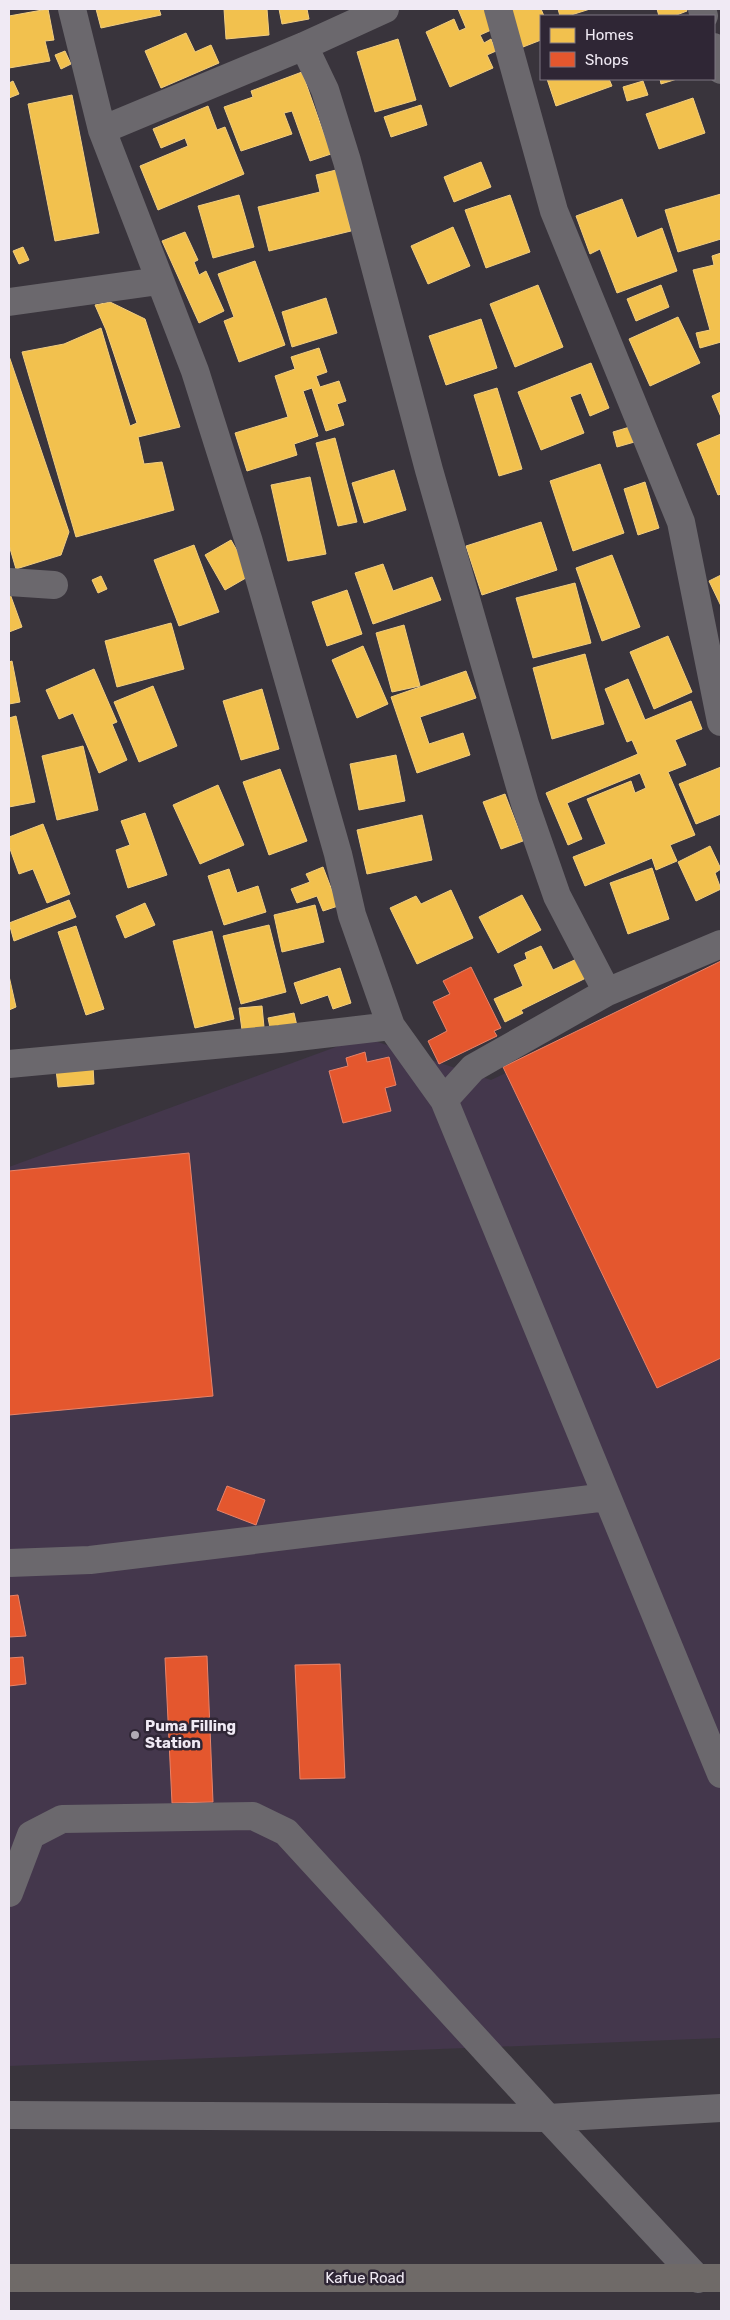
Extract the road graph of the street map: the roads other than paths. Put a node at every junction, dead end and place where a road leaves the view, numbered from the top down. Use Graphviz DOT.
graph roads {
  1 [pos="72,9"];
  2 [pos="385,9"];
  3 [pos="498,9"];
  4 [pos="304,46"];
  5 [pos="715,49"];
  6 [pos="721,70"];
  7 [pos="102,130"];
  8 [pos="159,281"];
  9 [pos="9,302"];
  10 [pos="9,582"];
  11 [pos="54,585"];
  12 [pos="721,722"];
  13 [pos="721,944"];
  14 [pos="607,992"];
  15 [pos="391,1026"];
  16 [pos="9,1064"];
  17 [pos="444,1100"];
  18 [pos="607,1496"];
  19 [pos="9,1562"];
  20 [pos="721,1774"];
  21 [pos="9,1893"];
  22 [pos="721,2108"];
  23 [pos="9,2115"];
  24 [pos="548,2118"];
  25 [pos="9,2278"];
  26 [pos="710,2278"];
  1 -- 7 [label="street"];
  2 -- 4 [label="street"];
  3 -- 12 [label="street"];
  4 -- 7 [label="street"];
  4 -- 14 [label="street"];
  5 -- 6 [label="street"];
  7 -- 8 [label="street"];
  8 -- 9 [label="street"];
  8 -- 15 [label="street"];
  10 -- 11 [label="street"];
  13 -- 14 [label="street"];
  14 -- 17 [label="street"];
  15 -- 16 [label="street"];
  15 -- 17 [label="street"];
  17 -- 18 [label="street"];
  18 -- 19 [label="street"];
  18 -- 20 [label="street"];
  21 -- 24 [label="street"];
  22 -- 24 [label="street"];
  23 -- 24 [label="street"];
  24 -- 26 [label="street"];
  25 -- 26 [label="main road, Kafue Road"];
}
